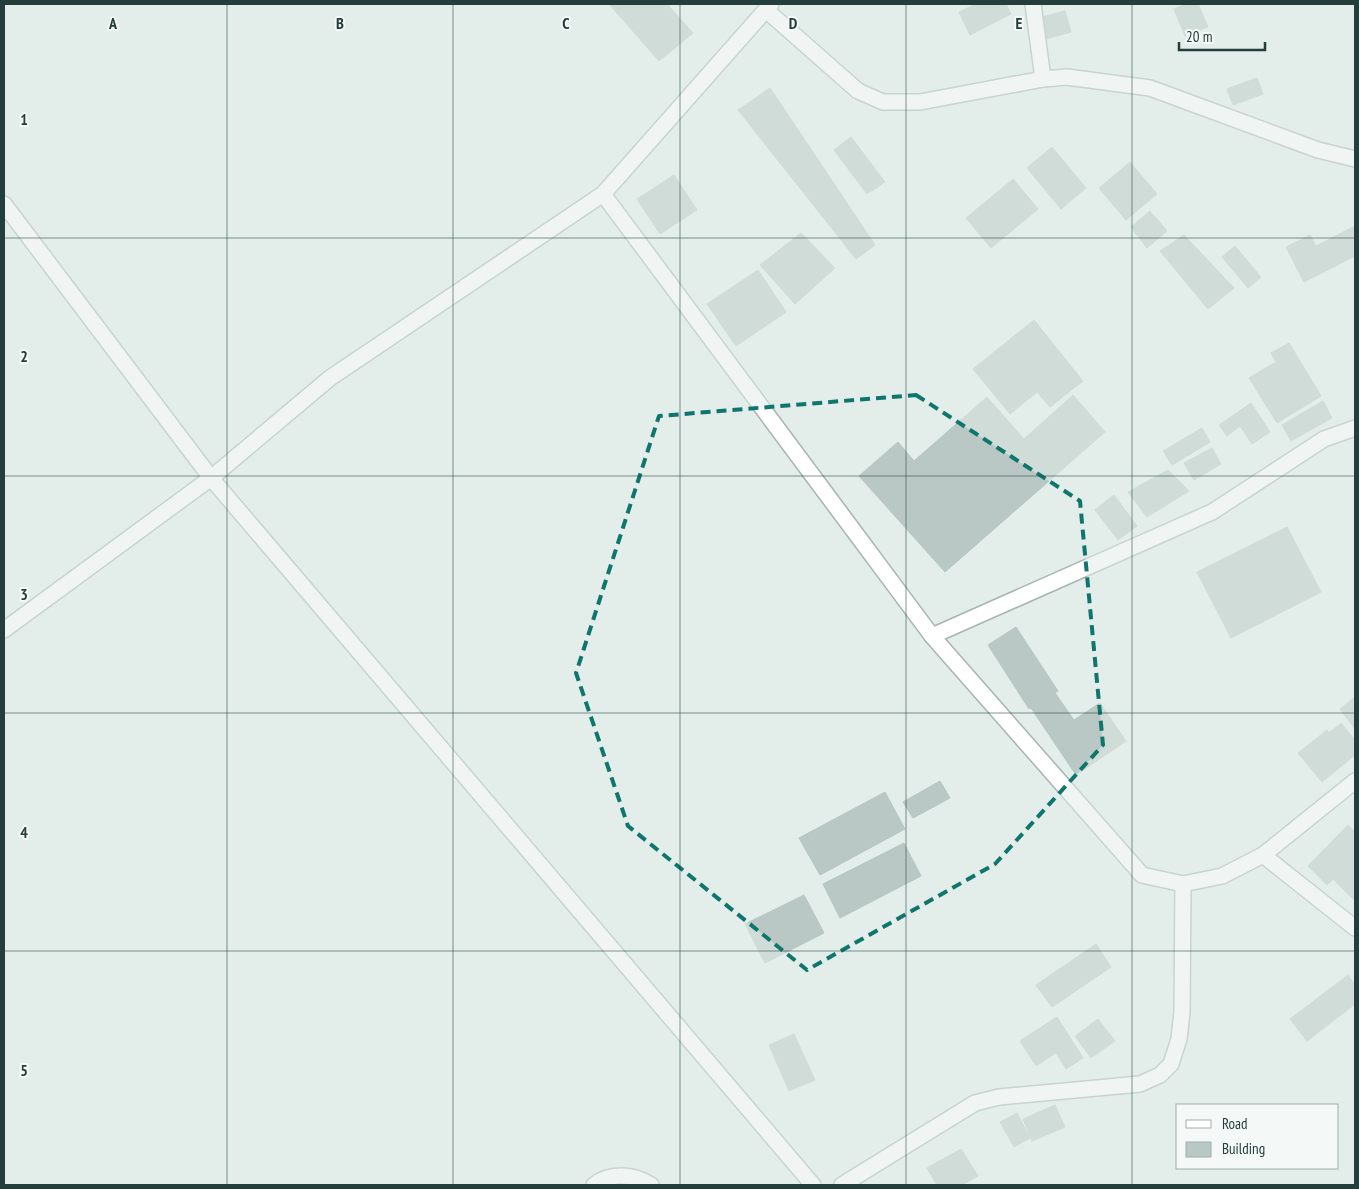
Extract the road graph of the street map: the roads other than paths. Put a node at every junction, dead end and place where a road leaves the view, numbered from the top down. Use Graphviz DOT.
graph roads {
  1 [pos="1033,4"];
  2 [pos="768,7"];
  3 [pos="1043,79"];
  4 [pos="1355,159"];
  5 [pos="603,194"];
  6 [pos="4,204"];
  7 [pos="1355,428"];
  8 [pos="211,478"];
  9 [pos="4,630"];
  10 [pos="932,636"];
  11 [pos="1355,780"];
  12 [pos="1263,855"];
  13 [pos="1182,884"];
  14 [pos="1355,928"];
  15 [pos="594,1185"];
  16 [pos="651,1185"];
  17 [pos="813,1185"];
  18 [pos="842,1185"];
  1 -- 3 [label="street"];
  2 -- 3 [label="street"];
  2 -- 5 [label="street"];
  3 -- 4 [label="street"];
  5 -- 8 [label="street"];
  5 -- 10 [label="street"];
  6 -- 8 [label="street"];
  7 -- 10 [label="street"];
  8 -- 9 [label="street"];
  8 -- 17 [label="street"];
  10 -- 13 [label="street"];
  11 -- 12 [label="street"];
  12 -- 13 [label="street"];
  12 -- 14 [label="street"];
  13 -- 18 [label="street"];
  15 -- 16 [label="street"];
}
